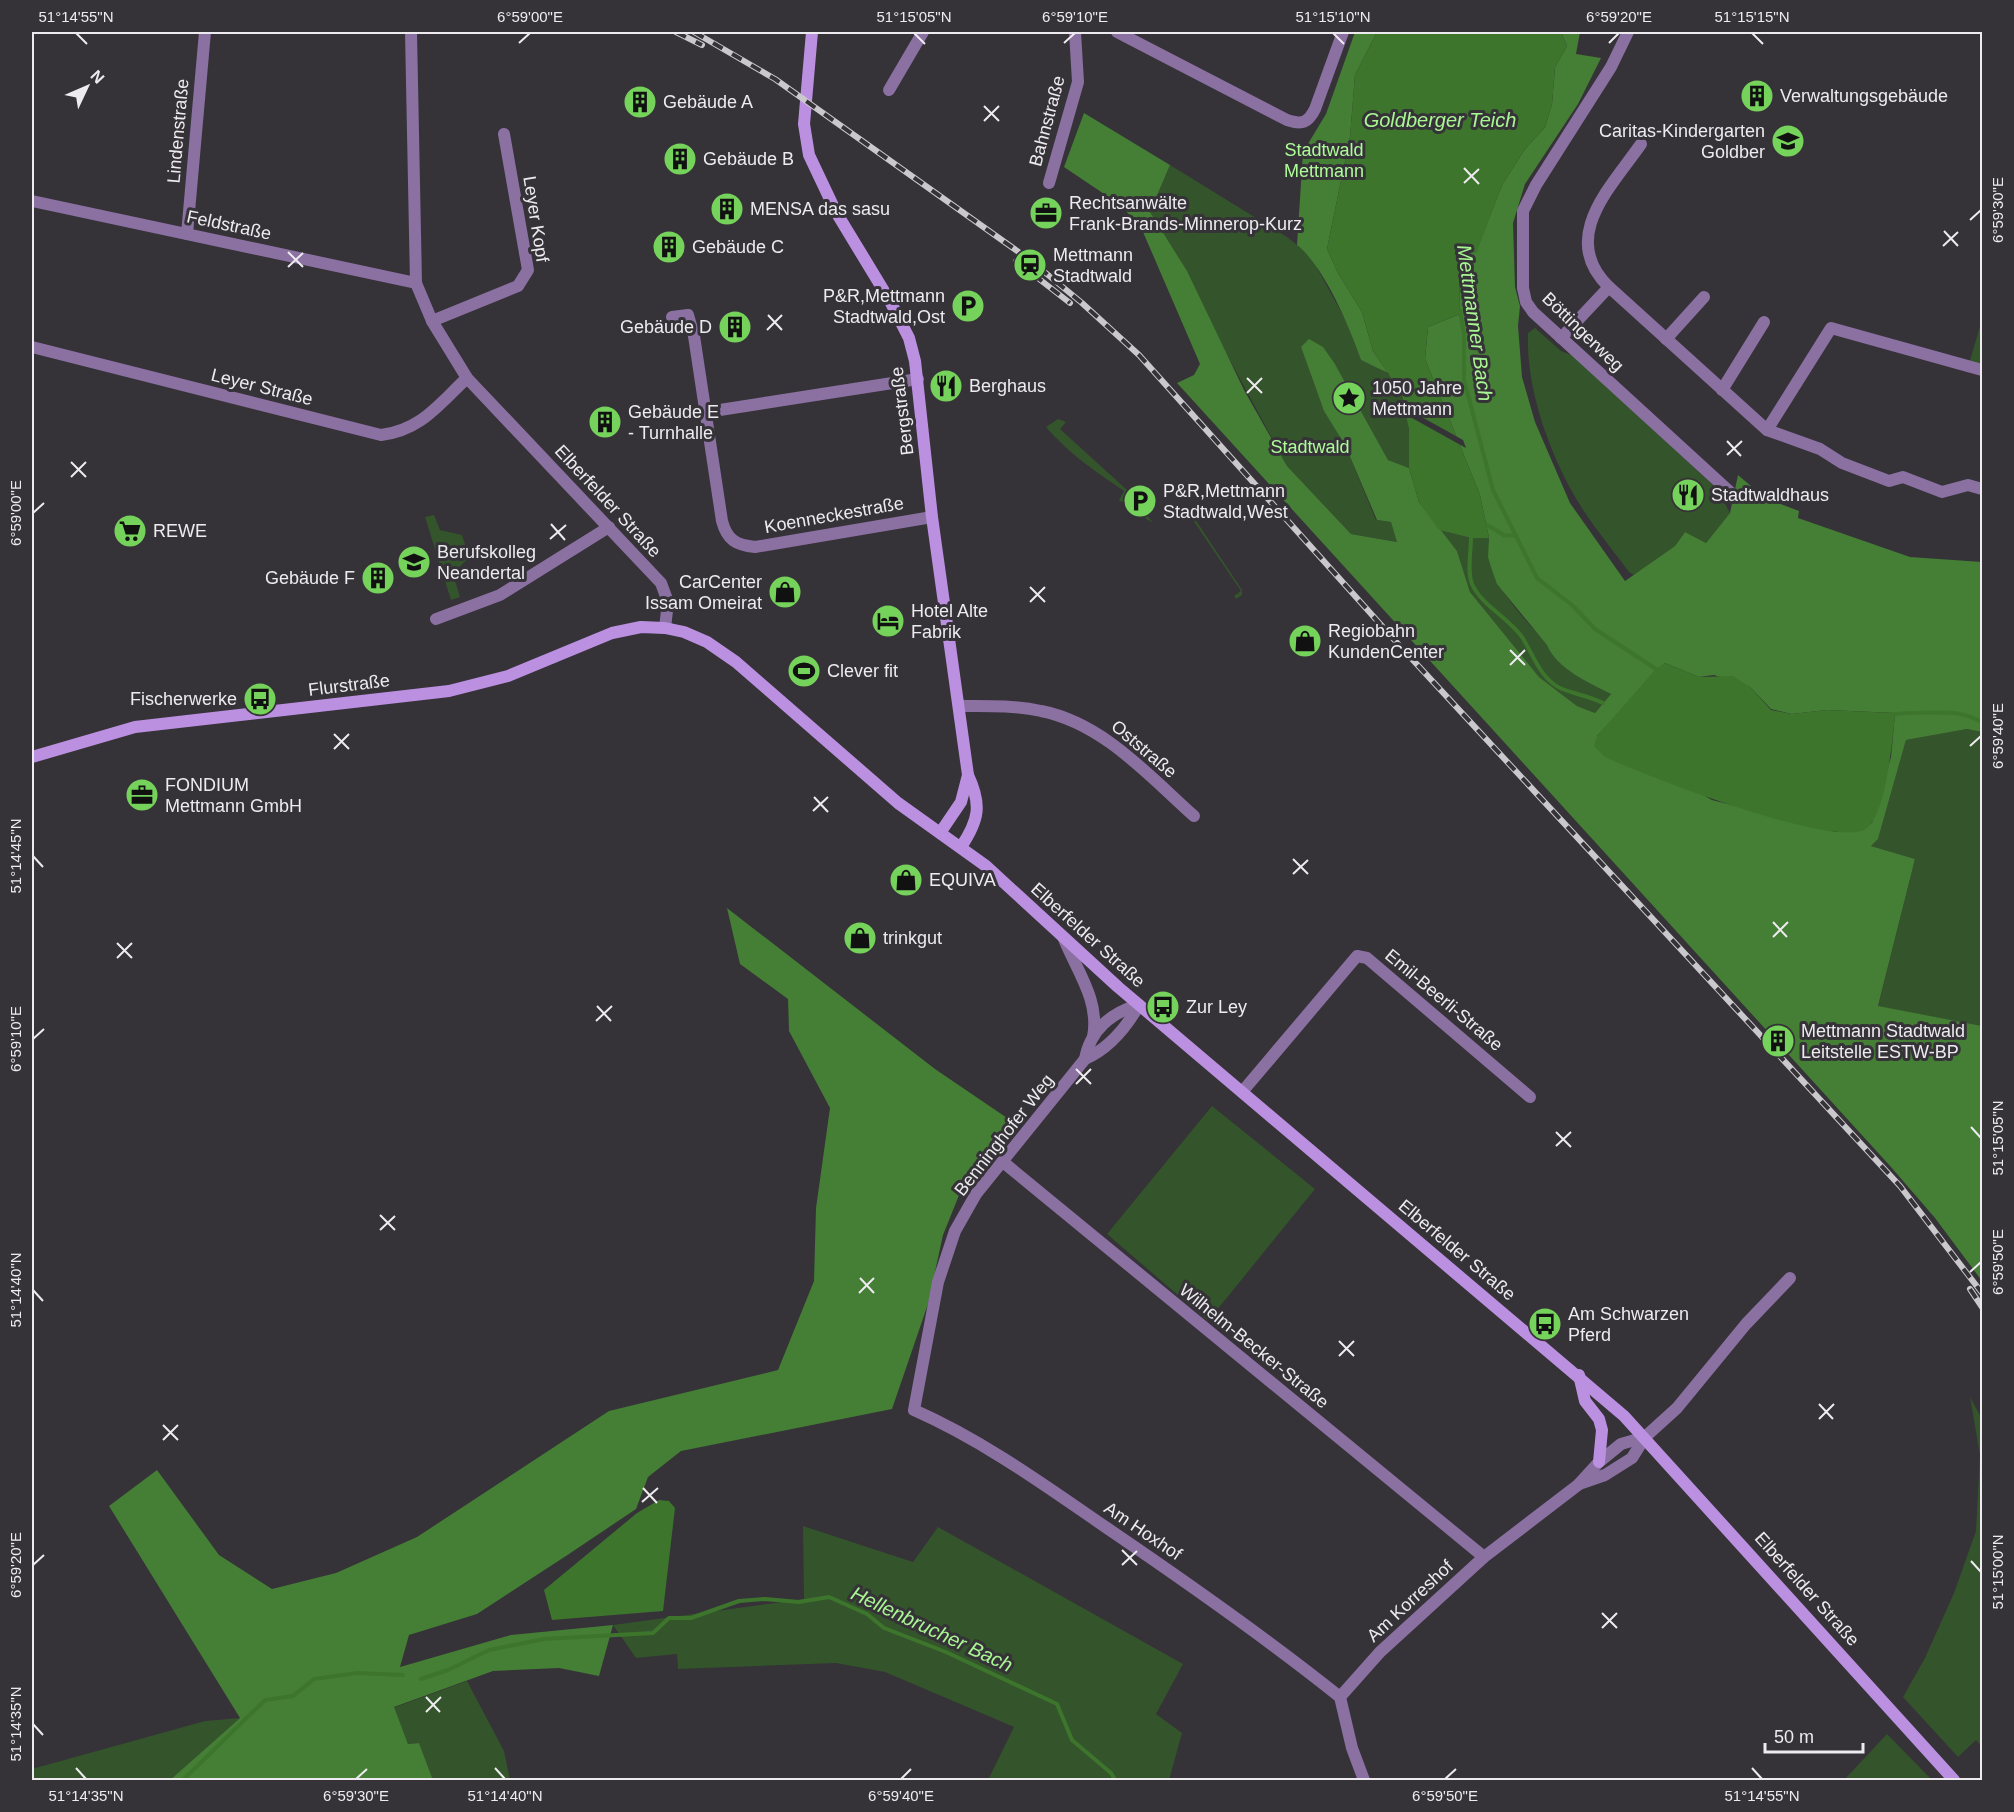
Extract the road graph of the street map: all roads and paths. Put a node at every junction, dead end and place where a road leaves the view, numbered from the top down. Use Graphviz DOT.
graph roads {
  1 [pos="205,32"];
  2 [pos="411,32"];
  3 [pos="812,32"];
  4 [pos="923,32"];
  5 [pos="1075,32"];
  6 [pos="1117,32"];
  7 [pos="1343,32"];
  8 [pos="1628,32"];
  9 [pos="889,90"];
  10 [pos="504,134"];
  11 [pos="1641,144"];
  12 [pos="1049,183"];
  13 [pos="32,204"];
  14 [pos="187,234"];
  15 [pos="416,283"];
  16 [pos="1609,287"];
  17 [pos="1704,297"];
  18 [pos="672,317"];
  19 [pos="432,321"];
  20 [pos="1764,322"];
  21 [pos="1561,338"];
  22 [pos="1666,339"];
  23 [pos="32,347"];
  24 [pos="1983,370"];
  25 [pos="467,378"];
  26 [pos="918,379"];
  27 [pos="1722,390"];
  28 [pos="706,412"];
  29 [pos="1767,430"];
  30 [pos="1983,489"];
  31 [pos="1731,493"];
  32 [pos="932,517"];
  33 [pos="609,527"];
  34 [pos="436,619"];
  35 [pos="665,627"];
  36 [pos="959,706"];
  37 [pos="32,757"];
  38 [pos="968,775"];
  39 [pos="1194,816"];
  40 [pos="939,833"];
  41 [pos="961,847"];
  42 [pos="1064,939"];
  43 [pos="1139,1005"];
  44 [pos="1093,1036"];
  45 [pos="1085,1059"];
  46 [pos="1242,1092"];
  47 [pos="1530,1097"];
  48 [pos="1003,1162"];
  49 [pos="1790,1278"];
  50 [pos="1578,1375"];
  51 [pos="914,1410"];
  52 [pos="1646,1437"];
  53 [pos="1599,1462"];
  54 [pos="1578,1485"];
  55 [pos="1484,1557"];
  56 [pos="1340,1697"];
  57 [pos="1364,1780"];
  58 [pos="1954,1780"];
  1 -- 14 [label="street, Lindenstraße"];
  2 -- 15 [label="street, Elberfelder Straße"];
  3 -- 26 [label="main road, Bergstraße"];
  4 -- 9 [label="street"];
  5 -- 12 [label="street, Bahnstraße"];
  6 -- 7 [label="street"];
  8 -- 21 [label="street, Böttingerweg"];
  10 -- 19 [label="street, Leyer Kopf"];
  11 -- 16 [label="street"];
  13 -- 14 [label="street, Feldstraße"];
  14 -- 15 [label="street, Feldstraße"];
  15 -- 19 [label="street, Elberfelder Straße"];
  16 -- 21 [label="street"];
  16 -- 22 [label="street"];
  17 -- 22 [label="street"];
  18 -- 28 [label="street, Koenneckestraße"];
  19 -- 25 [label="street, Elberfelder Straße"];
  20 -- 27 [label="street"];
  21 -- 31 [label="street, Böttingerweg"];
  22 -- 27 [label="street"];
  23 -- 25 [label="street, Leyer Straße"];
  24 -- 29 [label="street"];
  25 -- 33 [label="street, Elberfelder Straße"];
  26 -- 28 [label="street"];
  26 -- 32 [label="main road, Bergstraße"];
  27 -- 29 [label="street"];
  28 -- 32 [label="street, Koenneckestraße"];
  29 -- 30 [label="street"];
  32 -- 36 [label="main road, Bergstraße"];
  33 -- 34 [label="street"];
  33 -- 35 [label="street, Elberfelder Straße"];
  35 -- 37 [label="main road, Flurstraße"];
  35 -- 40 [label="main road, Elberfelder Straße"];
  36 -- 38 [label="main road, Bergstraße"];
  36 -- 39 [label="street, Oststraße"];
  38 -- 40 [label="main road, Bergstraße"];
  38 -- 41 [label="main road, Bergstraße"];
  40 -- 41 [label="main road, Elberfelder Straße"];
  41 -- 42 [label="main road, Elberfelder Straße"];
  42 -- 43 [label="main road, Elberfelder Straße"];
  42 -- 44 [label="street, Benninghofer Weg"];
  43 -- 44 [label="street, Benninghofer Weg"];
  43 -- 45 [label="street, Benninghofer Weg"];
  43 -- 46 [label="main road, Elberfelder Straße"];
  44 -- 45 [label="street, Benninghofer Weg"];
  45 -- 48 [label="street, Benninghofer Weg"];
  46 -- 47 [label="street, Emil-Beerli-Straße"];
  46 -- 50 [label="main road, Elberfelder Straße"];
  48 -- 51 [label="street, Benninghofer Weg"];
  48 -- 55 [label="street, Wilhelm-Becker-Straße"];
  49 -- 52 [label="street"];
  50 -- 52 [label="main road, Elberfelder Straße"];
  50 -- 53 [label="main road"];
  51 -- 56 [label="street, Am Hoxhof"];
  52 -- 53 [label="street, Am Korreshof"];
  52 -- 54 [label="street, Am Korreshof"];
  52 -- 58 [label="main road, Elberfelder Straße"];
  53 -- 54 [label="street, Am Korreshof"];
  54 -- 55 [label="street, Am Korreshof"];
  55 -- 56 [label="street, Am Korreshof"];
  56 -- 57 [label="street"];
}
